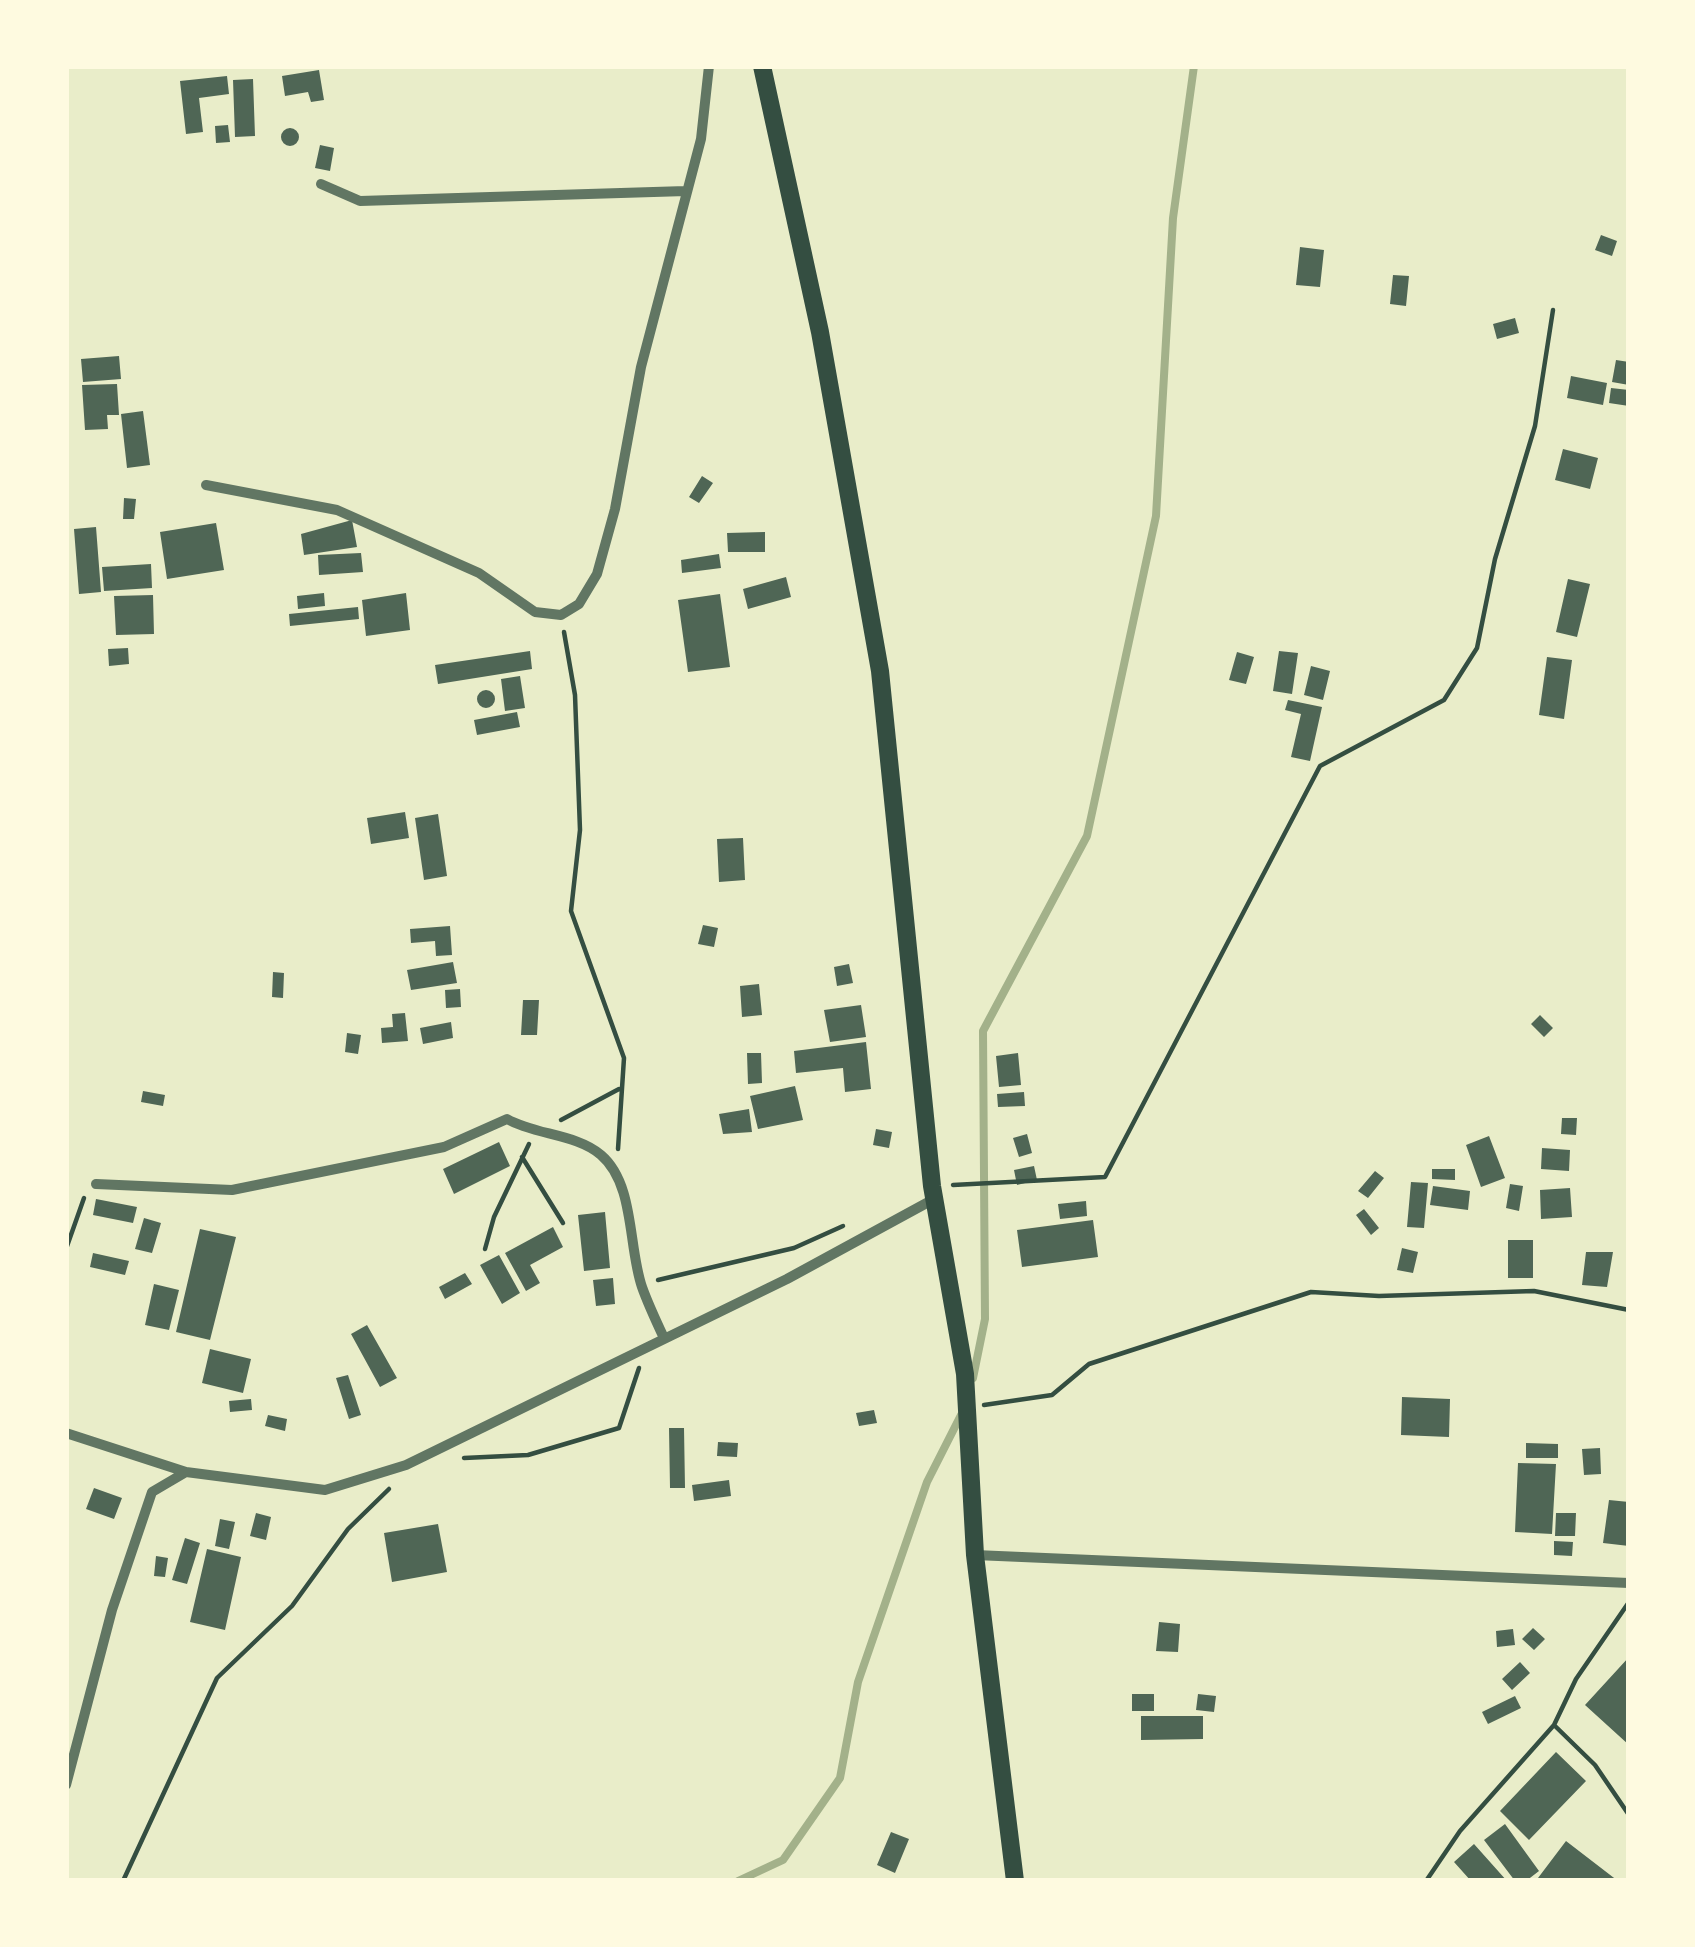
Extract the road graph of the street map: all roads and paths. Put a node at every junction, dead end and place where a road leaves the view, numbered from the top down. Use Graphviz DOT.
graph roads {
  1 [pos="709,66"];
  2 [pos="762,66"];
  3 [pos="321,184"];
  4 [pos="686,191"];
  5 [pos="1553,310"];
  6 [pos="206,485"];
  7 [pos="561,615"];
  8 [pos="619,1089"];
  9 [pos="535,1134"];
  10 [pos="522,1156"];
  11 [pos="619,1179"];
  12 [pos="96,1184"];
  13 [pos="933,1192"];
  14 [pos="853,1221"];
  15 [pos="563,1223"];
  16 [pos="66,1249"];
  17 [pos="485,1250"];
  18 [pos="641,1285"];
  19 [pos="1629,1310"];
  20 [pos="664,1338"];
  21 [pos="640,1351"];
  22 [pos="967,1408"];
  23 [pos="66,1432"];
  24 [pos="454,1459"];
  25 [pos="186,1472"];
  26 [pos="398,1481"];
  27 [pos="975,1556"];
  28 [pos="1629,1583"];
  29 [pos="1629,1601"];
  30 [pos="1554,1725"];
  31 [pos="66,1785"];
  32 [pos="1629,1815"];
  33 [pos="123,1881"];
  34 [pos="1015,1881"];
  35 [pos="1426,1881"];
  1 -- 4 [label="street"];
  2 -- 13 [label="main road"];
  3 -- 4 [label="street"];
  4 -- 7 [label="street"];
  5 -- 13 [label="path"];
  6 -- 7 [label="street"];
  7 -- 8 [label="path"];
  8 -- 9 [label="path"];
  8 -- 11 [label="path"];
  9 -- 10 [label="path"];
  9 -- 11 [label="street"];
  9 -- 12 [label="street"];
  10 -- 15 [label="path"];
  10 -- 17 [label="path"];
  11 -- 18 [label="street"];
  12 -- 16 [label="path"];
  13 -- 20 [label="street"];
  13 -- 22 [label="main road"];
  14 -- 18 [label="path"];
  18 -- 20 [label="street"];
  19 -- 22 [label="path"];
  20 -- 21 [label="street"];
  21 -- 24 [label="path"];
  21 -- 25 [label="street"];
  22 -- 27 [label="main road"];
  23 -- 25 [label="street"];
  25 -- 31 [label="street"];
  26 -- 33 [label="path"];
  27 -- 28 [label="street"];
  27 -- 34 [label="main road"];
  29 -- 30 [label="path"];
  30 -- 32 [label="path"];
  30 -- 35 [label="path"];
}
